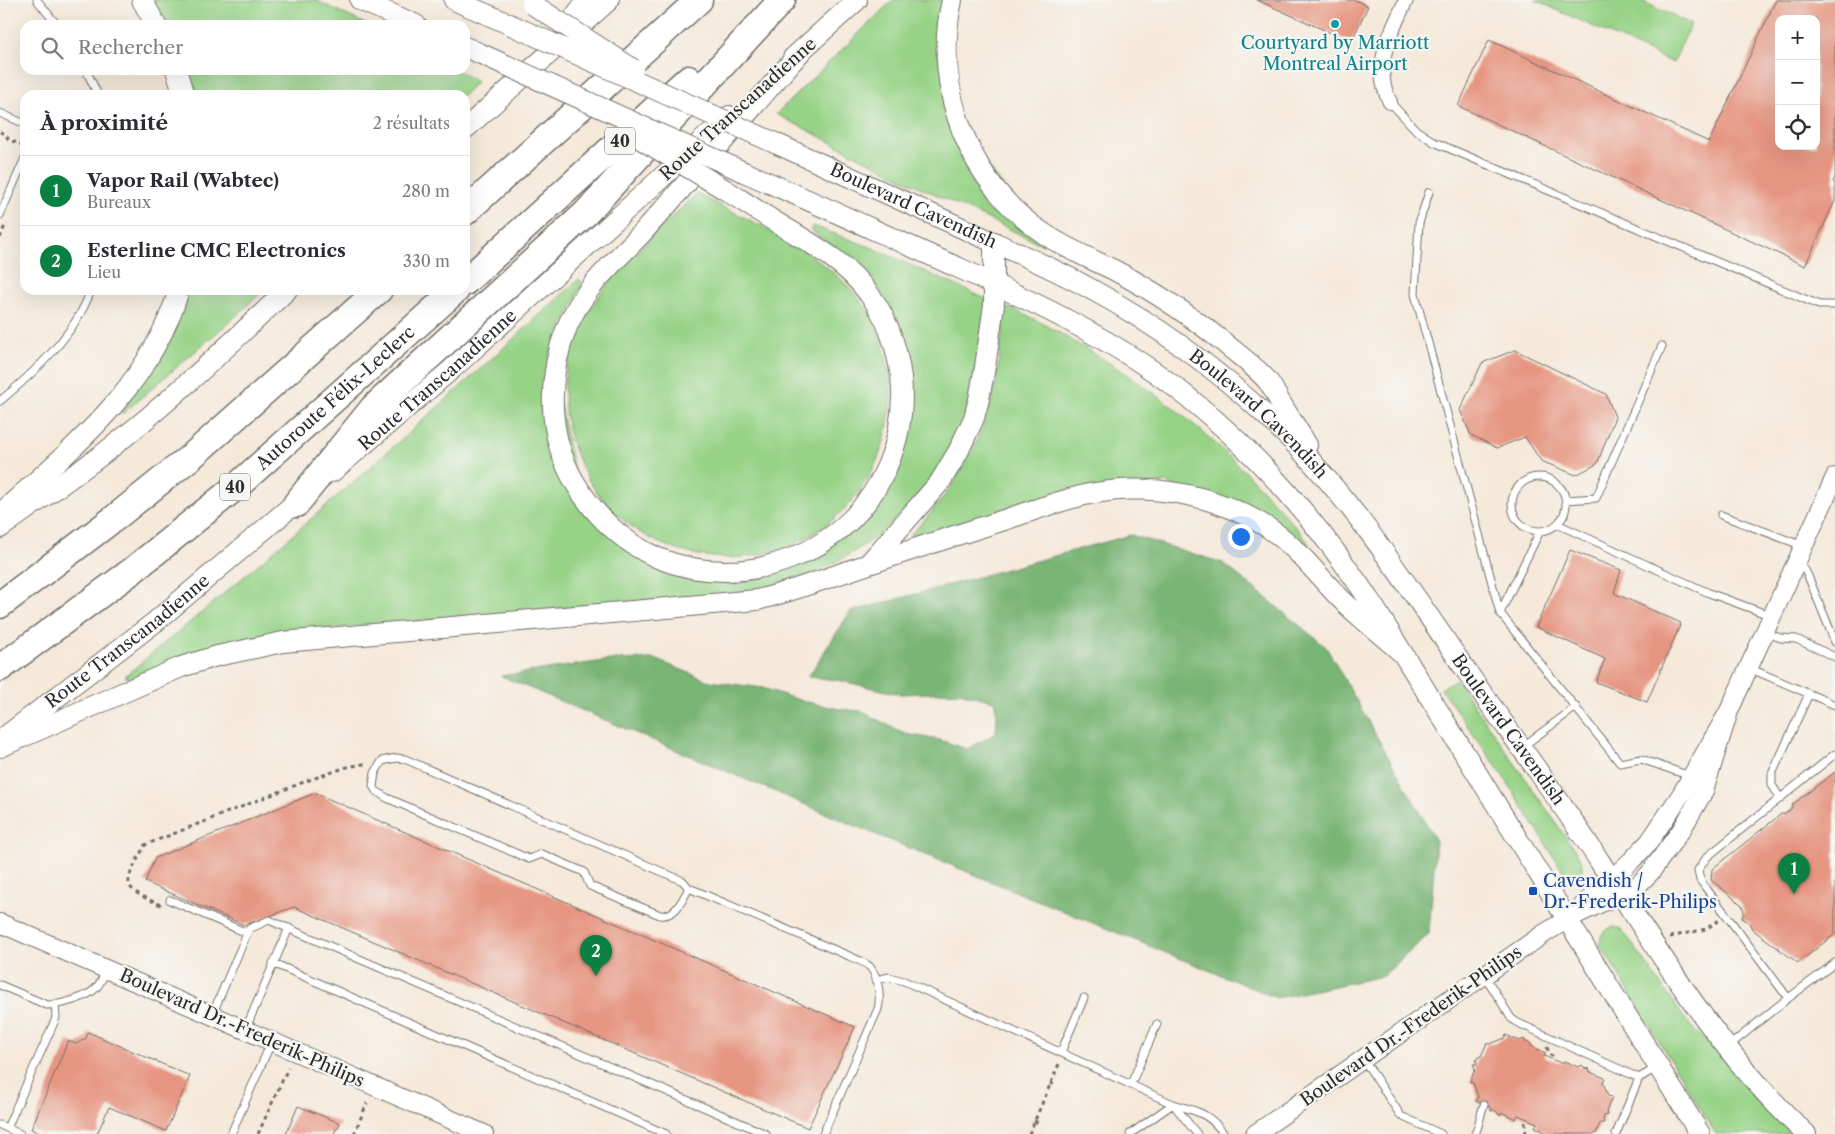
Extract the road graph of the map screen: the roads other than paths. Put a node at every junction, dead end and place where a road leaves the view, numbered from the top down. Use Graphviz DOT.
graph roads {
  1 [pos="36,0"];
  2 [pos="142,0"];
  3 [pos="360,0"];
  4 [pos="454,0"];
  5 [pos="587,0"];
  6 [pos="609,0"];
  7 [pos="676,0"];
  8 [pos="699,0"];
  9 [pos="775,0"];
  10 [pos="782,0"];
  11 [pos="857,0"];
  12 [pos="952,0"];
  13 [pos="1403,1"];
  14 [pos="528,2"];
  15 [pos="53,20"];
  16 [pos="153,20"];
  17 [pos="405,20"];
  18 [pos="803,49"];
  19 [pos="472,50"];
  20 [pos="545,58"];
  21 [pos="88,75"];
  22 [pos="178,75"];
  23 [pos="560,89"];
  24 [pos="96,90"];
  25 [pos="182,90"];
  26 [pos="1390,102"];
  27 [pos="690,105"];
  28 [pos="0,113"];
  29 [pos="20,122"];
  30 [pos="470,125"];
  31 [pos="536,148"];
  32 [pos="20,169"];
  33 [pos="1429,192"];
  34 [pos="470,207"];
  35 [pos="0,215"];
  36 [pos="994,242"];
  37 [pos="470,277"];
  38 [pos="994,284"];
  39 [pos="88,295"];
  40 [pos="177,295"];
  41 [pos="282,295"];
  42 [pos="373,295"];
  43 [pos="450,295"];
  44 [pos="1835,305"];
  45 [pos="1662,346"];
  46 [pos="0,401"];
  47 [pos="1835,477"];
  48 [pos="1329,481"];
  49 [pos="1566,500"];
  50 [pos="296,504"];
  51 [pos="0,514"];
  52 [pos="1721,515"];
  53 [pos="1557,524"];
  54 [pos="0,528"];
  55 [pos="1540,531"];
  56 [pos="1803,546"];
  57 [pos="869,564"];
  58 [pos="1795,565"];
  59 [pos="0,605"];
  60 [pos="1500,613"];
  61 [pos="1772,616"];
  62 [pos="1765,633"];
  63 [pos="1835,642"];
  64 [pos="1402,653"];
  65 [pos="1835,657"];
  66 [pos="0,668"];
  67 [pos="1749,668"];
  68 [pos="1808,694"];
  69 [pos="1835,705"];
  70 [pos="1576,707"];
  71 [pos="1730,711"];
  72 [pos="0,740"];
  73 [pos="0,747"];
  74 [pos="1520,748"];
  75 [pos="1835,754"];
  76 [pos="1690,776"];
  77 [pos="1780,798"];
  78 [pos="1616,887"];
  79 [pos="689,888"];
  80 [pos="170,900"];
  81 [pos="1568,919"];
  82 [pos="1,927"];
  83 [pos="289,928"];
  84 [pos="247,933"];
  85 [pos="274,963"];
  86 [pos="1835,963"];
  87 [pos="106,969"];
  88 [pos="1484,976"];
  89 [pos="876,980"];
  90 [pos="0,985"];
  91 [pos="1084,998"];
  92 [pos="1788,998"];
  93 [pos="55,1004"];
  94 [pos="212,1015"];
  95 [pos="1157,1024"];
  96 [pos="245,1030"];
  97 [pos="272,1041"];
  98 [pos="1726,1049"];
  99 [pos="1061,1052"];
  100 [pos="1364,1060"];
  101 [pos="1658,1067"];
  102 [pos="1639,1078"];
  103 [pos="1131,1084"];
  104 [pos="1173,1104"];
  105 [pos="1484,1105"];
  106 [pos="4,1127"];
  107 [pos="20,1134"];
  108 [pos="231,1134"];
  109 [pos="484,1134"];
  110 [pos="666,1134"];
  111 [pos="766,1134"];
  112 [pos="823,1134"];
  113 [pos="1130,1134"];
  114 [pos="1197,1134"];
  115 [pos="1224,1134"];
  116 [pos="1255,1134"];
  117 [pos="1441,1134"];
  118 [pos="1475,1134"];
  119 [pos="1616,1134"];
  120 [pos="1700,1134"];
  121 [pos="1806,1134"];
  1 -- 15 [label="lane"];
  2 -- 16 [label="main road"];
  3 -- 17 [label="main road"];
  4 -- 27 [label="main road, Boulevard Cavendish, bridge"];
  5 -- 20 [label="main road"];
  6 -- 20 [label="main road"];
  7 -- 31 [label="highway"];
  8 -- 31 [label="highway"];
  9 -- 37 [label="highway, 40"];
  10 -- 50 [label="highway"];
  11 -- 18 [label="main road, Route Transcanadienne"];
  12 -- 48 [label="main road"];
  13 -- 26 [label="street"];
  14 -- 27 [label="main road, bridge"];
  18 -- 23 [label="main road, bridge"];
  18 -- 50 [label="main road, Route Transcanadienne"];
  19 -- 23 [label="main road, Boulevard Cavendish, bridge"];
  20 -- 30 [label="main road"];
  21 -- 24 [label="lane"];
  22 -- 25 [label="main road"];
  23 -- 38 [label="main road, Boulevard Cavendish, bridge"];
  26 -- 44 [label="lane"];
  27 -- 36 [label="main road, Boulevard Cavendish, bridge"];
  28 -- 29 [label="lane"];
  31 -- 34 [label="highway"];
  32 -- 35 [label="lane"];
  33 -- 60 [label="lane"];
  36 -- 38 [label="main road"];
  36 -- 48 [label="main road, Boulevard Cavendish"];
  38 -- 57 [label="main road"];
  38 -- 64 [label="main road, Boulevard Cavendish"];
  39 -- 46 [label="lane"];
  40 -- 51 [label="main road"];
  41 -- 54 [label="main road"];
  42 -- 59 [label="highway"];
  43 -- 66 [label="highway, Autoroute Félix-Leclerc / 40"];
  45 -- 49 [label="lane"];
  47 -- 56 [label="street, Boulevard Dr.-Frederik-Philips"];
  48 -- 74 [label="main road, Boulevard Cavendish"];
  49 -- 53 [label="lane"];
  49 -- 55 [label="lane"];
  50 -- 72 [label="main road, Route Transcanadienne"];
  52 -- 56 [label="lane"];
  53 -- 55 [label="lane"];
  53 -- 61 [label="lane"];
  55 -- 60 [label="lane"];
  56 -- 58 [label="street, Boulevard Dr.-Frederik-Philips"];
  57 -- 64 [label="main road"];
  57 -- 73 [label="main road"];
  58 -- 61 [label="street, Boulevard Dr.-Frederik-Philips"];
  58 -- 63 [label="lane"];
  60 -- 70 [label="lane"];
  61 -- 62 [label="street, Boulevard Dr.-Frederik-Philips"];
  62 -- 65 [label="lane"];
  62 -- 67 [label="street, Boulevard Dr.-Frederik-Philips"];
  64 -- 81 [label="main road, Boulevard Cavendish"];
  67 -- 68 [label="lane"];
  67 -- 71 [label="street, Boulevard Dr.-Frederik-Philips"];
  68 -- 69 [label="lane"];
  68 -- 77 [label="lane"];
  70 -- 74 [label="lane"];
  70 -- 76 [label="lane"];
  71 -- 76 [label="street, Boulevard Dr.-Frederik-Philips"];
  71 -- 78 [label="street, Boulevard Dr.-Frederik-Philips"];
  74 -- 78 [label="main road, Boulevard Cavendish"];
  75 -- 77 [label="lane"];
  76 -- 78 [label="street, Boulevard Dr.-Frederik-Philips"];
  77 -- 92 [label="lane"];
  78 -- 81 [label="street, Boulevard Dr.-Frederik-Philips"];
  78 -- 98 [label="main road, Boulevard Cavendish"];
  79 -- 79 [label="lane"];
  79 -- 89 [label="lane"];
  80 -- 84 [label="lane"];
  81 -- 88 [label="street, Boulevard Dr.-Frederik-Philips"];
  81 -- 101 [label="main road, Boulevard Cavendish"];
  82 -- 87 [label="street, Boulevard Dr.-Frederik-Philips"];
  83 -- 84 [label="lane"];
  83 -- 85 [label="lane"];
  83 -- 111 [label="lane"];
  84 -- 94 [label="lane"];
  85 -- 96 [label="lane"];
  85 -- 110 [label="lane"];
  86 -- 92 [label="lane"];
  87 -- 93 [label="lane"];
  87 -- 94 [label="street, Boulevard Dr.-Frederik-Philips"];
  88 -- 100 [label="street, Boulevard Dr.-Frederik-Philips"];
  88 -- 102 [label="lane"];
  89 -- 99 [label="lane"];
  89 -- 112 [label="lane"];
  90 -- 93 [label="lane"];
  91 -- 99 [label="lane"];
  92 -- 98 [label="lane"];
  93 -- 106 [label="lane"];
  94 -- 96 [label="street, Boulevard Dr.-Frederik-Philips"];
  95 -- 103 [label="lane"];
  96 -- 97 [label="street, Boulevard Dr.-Frederik-Philips"];
  97 -- 108 [label="lane"];
  97 -- 109 [label="street, Boulevard Dr.-Frederik-Philips"];
  98 -- 121 [label="main road, Boulevard Cavendish"];
  99 -- 103 [label="lane"];
  100 -- 116 [label="street, Boulevard Dr.-Frederik-Philips"];
  100 -- 117 [label="lane"];
  101 -- 102 [label="lane"];
  101 -- 120 [label="main road, Boulevard Cavendish"];
  102 -- 119 [label="lane"];
  103 -- 104 [label="lane"];
  104 -- 113 [label="lane"];
  104 -- 114 [label="lane"];
  104 -- 115 [label="lane"];
  105 -- 118 [label="lane"];
  106 -- 107 [label="lane"];
}
